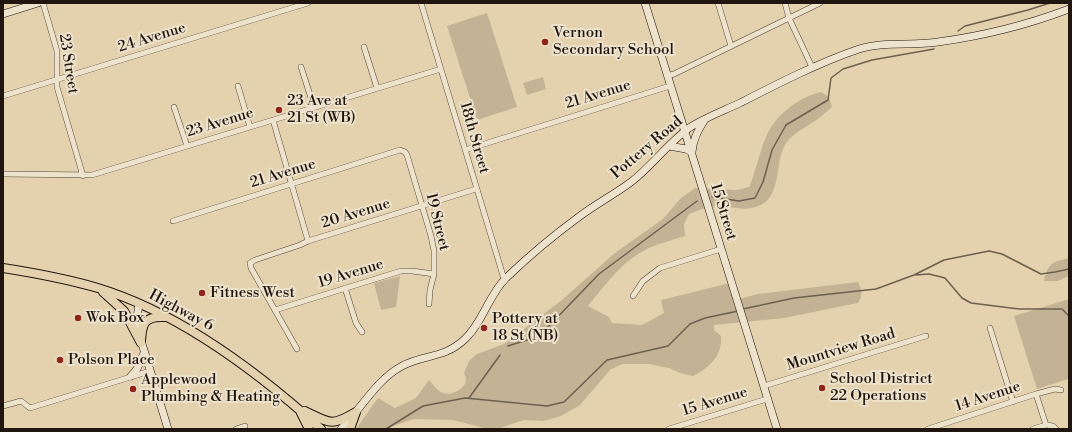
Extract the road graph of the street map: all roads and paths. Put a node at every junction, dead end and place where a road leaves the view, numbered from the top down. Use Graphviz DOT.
graph roads {
  1 [pos="38,3"];
  2 [pos="43,3"];
  3 [pos="308,3"];
  4 [pos="421,3"];
  5 [pos="645,3"];
  6 [pos="718,3"];
  7 [pos="785,3"];
  8 [pos="820,3"];
  9 [pos="1069,9"];
  10 [pos="3,14"];
  11 [pos="789,18"];
  12 [pos="731,46"];
  13 [pos="364,47"];
  14 [pos="301,67"];
  15 [pos="812,67"];
  16 [pos="441,69"];
  17 [pos="667,76"];
  18 [pos="56,79"];
  19 [pos="238,86"];
  20 [pos="670,86"];
  21 [pos="377,88"];
  22 [pos="3,96"];
  23 [pos="174,107"];
  24 [pos="314,107"];
  25 [pos="706,119"];
  26 [pos="273,120"];
  27 [pos="250,127"];
  28 [pos="685,131"];
  29 [pos="187,146"];
  30 [pos="669,146"];
  31 [pos="400,150"];
  32 [pos="465,150"];
  33 [pos="692,152"];
  34 [pos="3,174"];
  35 [pos="83,176"];
  36 [pos="292,184"];
  37 [pos="476,189"];
  38 [pos="422,206"];
  39 [pos="173,220"];
  40 [pos="308,241"];
  41 [pos="721,249"];
  42 [pos="3,268"];
  43 [pos="434,274"];
  44 [pos="504,279"];
  45 [pos="99,288"];
  46 [pos="345,288"];
  47 [pos="633,296"];
  48 [pos="139,304"];
  49 [pos="429,304"];
  50 [pos="276,310"];
  51 [pos="167,317"];
  52 [pos="990,328"];
  53 [pos="362,332"];
  54 [pos="926,336"];
  55 [pos="141,343"];
  56 [pos="297,349"];
  57 [pos="144,353"];
  58 [pos="150,371"];
  59 [pos="131,376"];
  60 [pos="764,386"];
  61 [pos="1061,390"];
  62 [pos="1036,394"];
  63 [pos="767,399"];
  64 [pos="1013,402"];
  65 [pos="3,406"];
  66 [pos="297,408"];
  67 [pos="356,412"];
  68 [pos="947,423"];
  69 [pos="1046,425"];
  70 [pos="245,426"];
  71 [pos="678,428"];
  72 [pos="168,429"];
  73 [pos="236,429"];
  74 [pos="309,429"];
  75 [pos="321,429"];
  76 [pos="341,429"];
  77 [pos="350,429"];
  78 [pos="670,429"];
  79 [pos="777,429"];
  80 [pos="928,429"];
  81 [pos="949,429"];
  82 [pos="1033,429"];
  83 [pos="1056,429"];
  1 -- 10 [label="street"];
  2 -- 18 [label="street, 23 Street"];
  3 -- 18 [label="street, 24 Avenue"];
  4 -- 16 [label="street, 18th Street"];
  5 -- 17 [label="street, 15 Street"];
  6 -- 12 [label="street"];
  7 -- 11 [label="street"];
  8 -- 11 [label="street"];
  9 -- 15 [label="street, Pottery Road"];
  11 -- 12 [label="street"];
  11 -- 15 [label="street"];
  12 -- 17 [label="street"];
  13 -- 21 [label="street"];
  14 -- 24 [label="street"];
  15 -- 25 [label="street, Pottery Road"];
  16 -- 21 [label="street, 23 Avenue"];
  16 -- 32 [label="street, 18th Street"];
  17 -- 20 [label="street, 15 Street"];
  18 -- 22 [label="street, 24 Avenue"];
  18 -- 35 [label="street, 23 Street"];
  19 -- 27 [label="street"];
  20 -- 28 [label="street, 15 Street"];
  20 -- 32 [label="street, 21 Avenue"];
  21 -- 24 [label="street, 23 Avenue"];
  23 -- 29 [label="street"];
  24 -- 26 [label="street, 23 Avenue"];
  25 -- 28 [label="street, Pottery Road"];
  25 -- 33 [label="street"];
  26 -- 27 [label="street, 23 Avenue"];
  26 -- 36 [label="street"];
  27 -- 29 [label="street, 23 Avenue"];
  28 -- 30 [label="street, Pottery Road"];
  28 -- 33 [label="street, 15 Street"];
  29 -- 35 [label="street, 23 Avenue"];
  30 -- 33 [label="street"];
  30 -- 44 [label="street, Pottery Road"];
  31 -- 36 [label="street, 21 Avenue"];
  31 -- 38 [label="street, 19 Street"];
  32 -- 37 [label="street, 18th Street"];
  33 -- 41 [label="street, 15 Street"];
  34 -- 35 [label="street, 23 Avenue"];
  36 -- 39 [label="street, 21 Avenue"];
  36 -- 40 [label="street"];
  37 -- 38 [label="street, 20 Avenue"];
  37 -- 44 [label="street, 18th Street"];
  38 -- 40 [label="street, 20 Avenue"];
  38 -- 43 [label="street, 19 Street"];
  40 -- 50 [label="street, 20 Avenue"];
  41 -- 47 [label="street"];
  41 -- 60 [label="street, 15 Street"];
  42 -- 45 [label="main road, Highway 6"];
  43 -- 46 [label="street, 19 Avenue"];
  43 -- 49 [label="street, 19 Street"];
  44 -- 67 [label="street, Pottery Road"];
  45 -- 48 [label="main road, Highway 6"];
  45 -- 55 [label="main road"];
  46 -- 50 [label="street, 19 Avenue"];
  46 -- 53 [label="street"];
  48 -- 51 [label="main road, Highway 6"];
  48 -- 55 [label="street"];
  50 -- 56 [label="street"];
  51 -- 55 [label="main road"];
  51 -- 66 [label="main road, Highway 6"];
  52 -- 64 [label="street"];
  54 -- 60 [label="street, Mountview Road"];
  55 -- 57 [label="street"];
  57 -- 58 [label="street"];
  57 -- 59 [label="street"];
  58 -- 59 [label="street"];
  58 -- 72 [label="street"];
  59 -- 65 [label="street"];
  60 -- 63 [label="street, 15 Street"];
  61 -- 62 [label="street, 14 Avenue"];
  62 -- 64 [label="street, 14 Avenue"];
  62 -- 69 [label="street, 14 Avenue"];
  63 -- 71 [label="street, 15 Avenue"];
  63 -- 79 [label="street, 15 Street"];
  64 -- 68 [label="street, 14 Avenue"];
  66 -- 67 [label="main road"];
  66 -- 74 [label="main road"];
  66 -- 75 [label="main road, Highway 6"];
  67 -- 76 [label="street, Pottery Road"];
  67 -- 77 [label="main road"];
  68 -- 80 [label="street, 14 Avenue"];
  68 -- 81 [label="street, 14 Avenue"];
  69 -- 82 [label="street"];
  69 -- 83 [label="street"];
  70 -- 73 [label="street"];
  71 -- 78 [label="street, 15 Avenue"];
}
